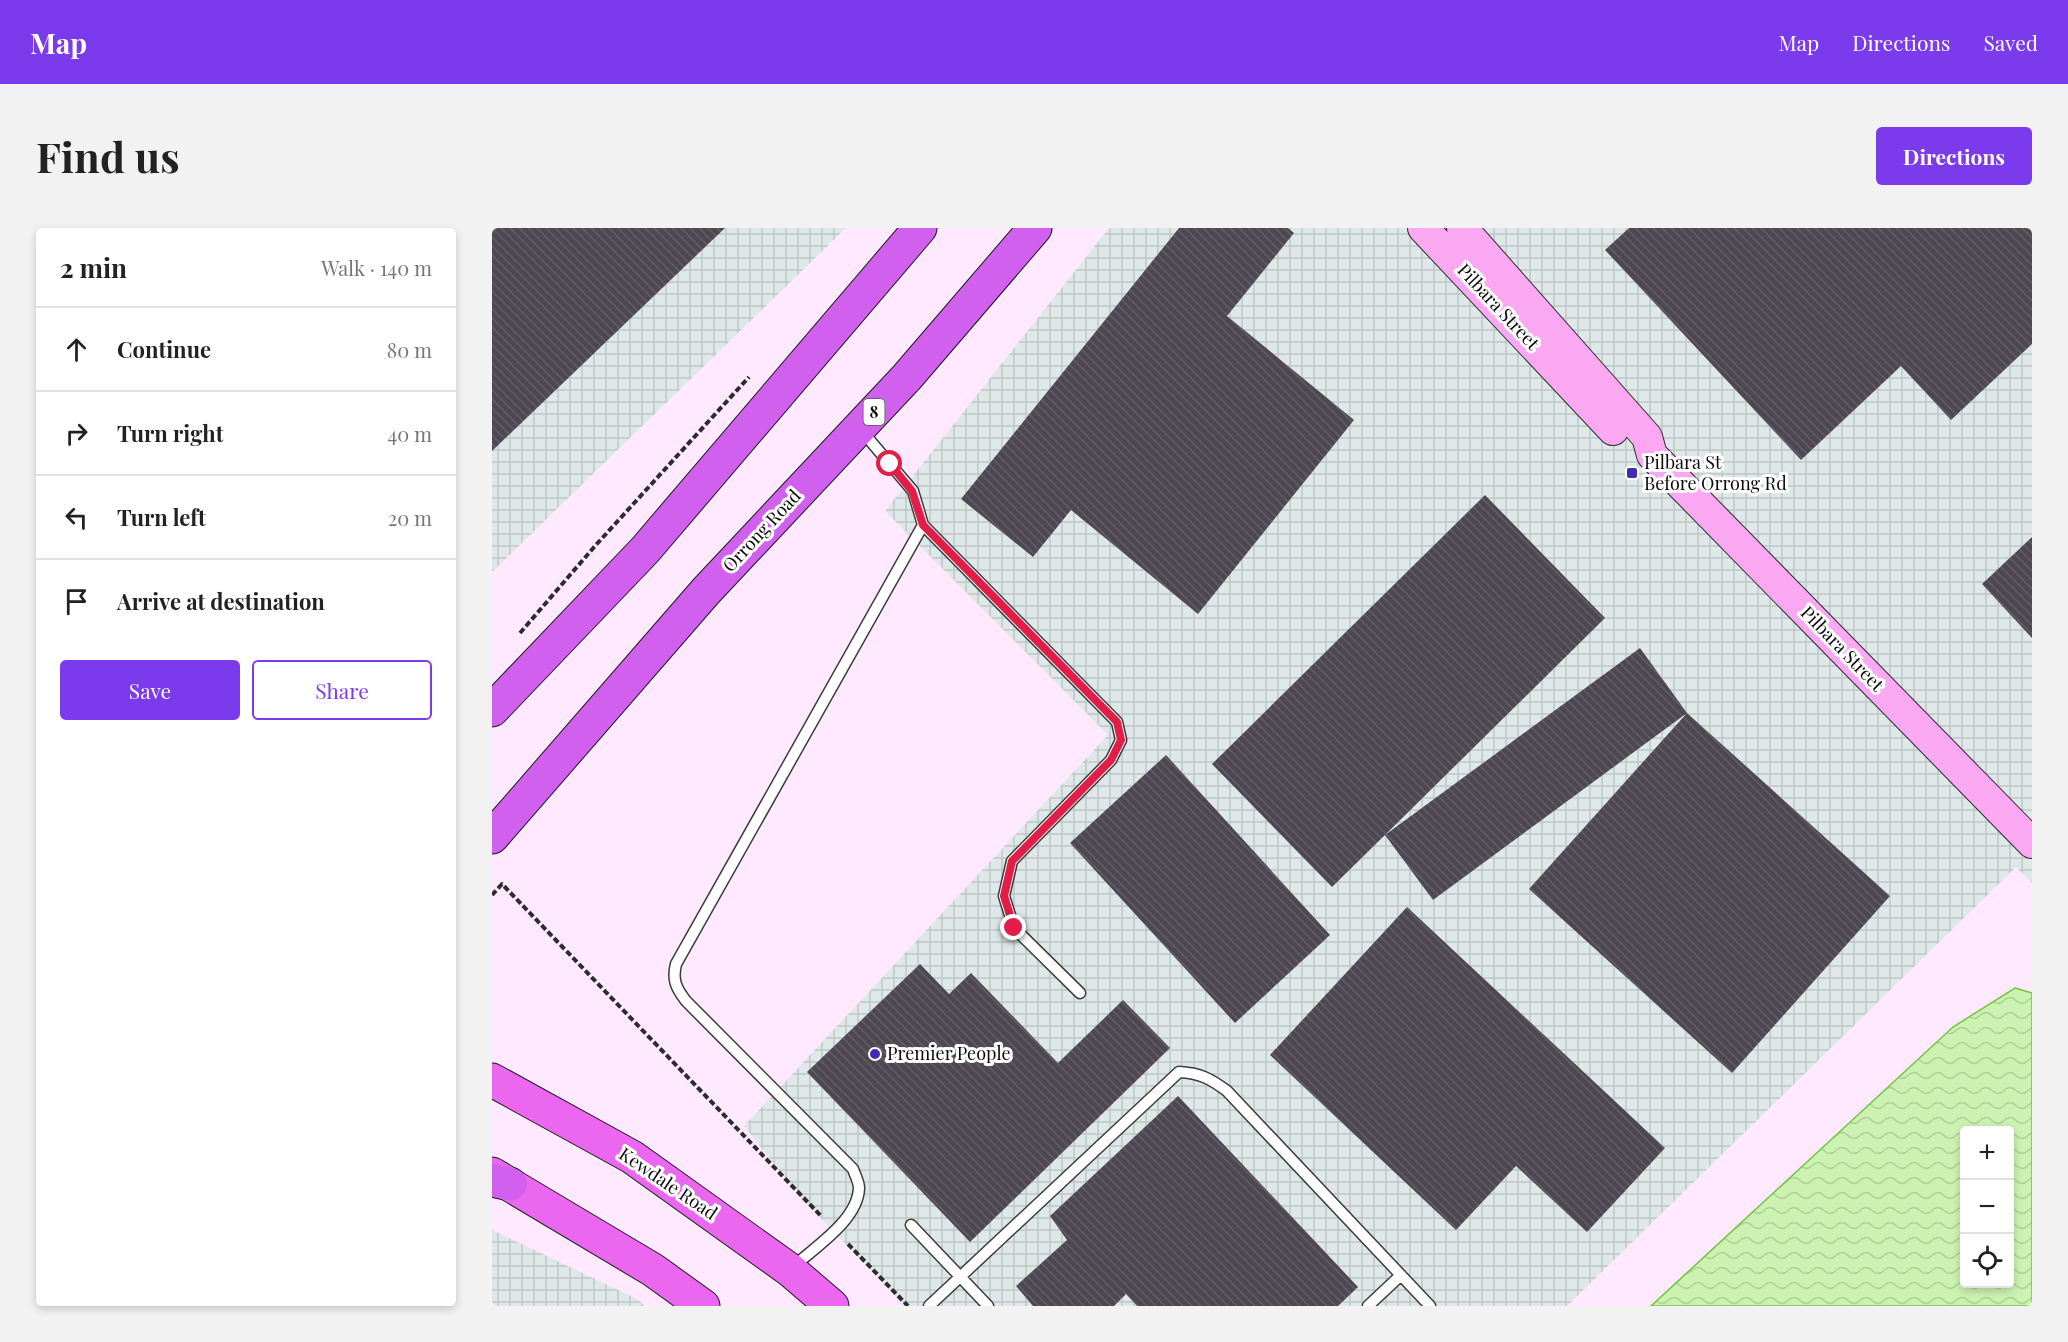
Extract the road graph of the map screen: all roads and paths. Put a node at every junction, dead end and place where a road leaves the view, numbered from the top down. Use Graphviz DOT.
graph roads {
  1 [pos="920,228"];
  2 [pos="1035,228"];
  3 [pos="1423,228"];
  4 [pos="1462,228"];
  5 [pos="756,369"];
  6 [pos="859,427"];
  7 [pos="1652,455"];
  8 [pos="923,525"];
  9 [pos="514,640"];
  10 [pos="492,710"];
  11 [pos="492,837"];
  12 [pos="2032,843"];
  13 [pos="492,895"];
  14 [pos="1080,993"];
  15 [pos="492,1080"];
  16 [pos="498,1179"];
  17 [pos="911,1225"];
  18 [pos="834,1230"];
  19 [pos="790,1270"];
  20 [pos="1401,1275"];
  21 [pos="960,1277"];
  22 [pos="703,1306"];
  23 [pos="832,1306"];
  24 [pos="908,1306"];
  25 [pos="929,1306"];
  26 [pos="988,1306"];
  27 [pos="1368,1306"];
  28 [pos="1430,1306"];
  1 -- 10 [label="highway"];
  2 -- 6 [label="highway, Orrong Road / 8"];
  3 -- 7 [label="main road, Pilbara Street"];
  4 -- 7 [label="main road, Pilbara Street"];
  5 -- 9 [label="path"];
  6 -- 8 [label="lane"];
  6 -- 11 [label="highway, Orrong Road / 8"];
  7 -- 12 [label="main road, Pilbara Street"];
  8 -- 14 [label="lane"];
  8 -- 18 [label="lane"];
  13 -- 18 [label="path"];
  15 -- 19 [label="main road, Kewdale Road"];
  16 -- 22 [label="main road"];
  17 -- 21 [label="lane"];
  18 -- 19 [label="lane"];
  18 -- 24 [label="path"];
  19 -- 23 [label="main road, Kewdale Road"];
  20 -- 21 [label="lane"];
  20 -- 27 [label="lane"];
  20 -- 28 [label="lane"];
  21 -- 25 [label="lane"];
  21 -- 26 [label="lane"];
}
